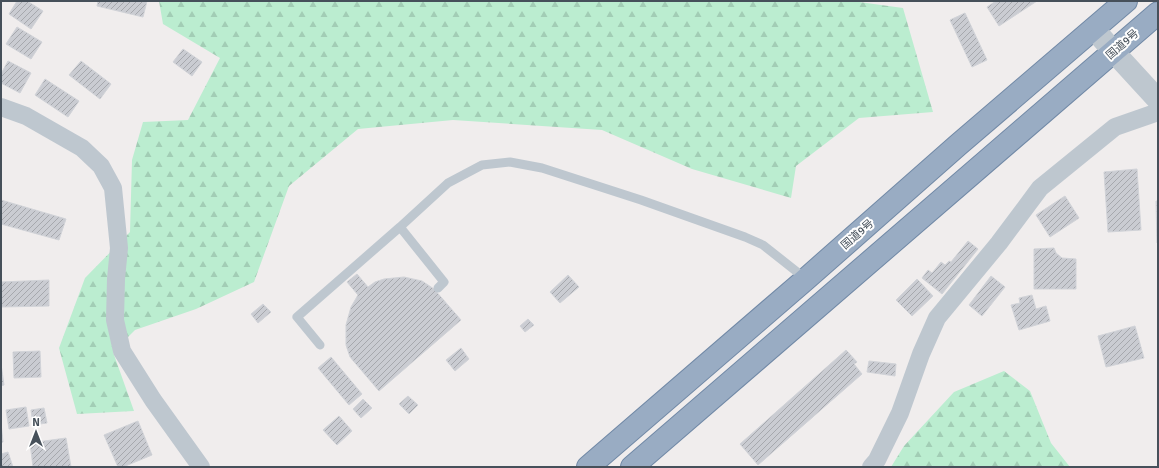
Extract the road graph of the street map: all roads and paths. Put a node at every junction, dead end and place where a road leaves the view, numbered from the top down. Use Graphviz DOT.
graph roads {
  1 [pos="1126,1"];
  2 [pos="1158,13"];
  3 [pos="1094,29"];
  4 [pos="1113,51"];
  5 [pos="1158,100"];
  6 [pos="1,107"];
  7 [pos="1158,112"];
  8 [pos="400,227"];
  9 [pos="806,279"];
  10 [pos="438,288"];
  11 [pos="320,344"];
  12 [pos="201,467"];
  13 [pos="588,467"];
  14 [pos="632,467"];
  15 [pos="871,467"];
  1 -- 3 [label="highway, 国道9号"];
  2 -- 4 [label="highway, 国道9号"];
  3 -- 4 [label="street"];
  3 -- 9 [label="highway, 国道9号"];
  4 -- 5 [label="street"];
  4 -- 14 [label="highway, 国道9号"];
  6 -- 12 [label="street"];
  7 -- 15 [label="street"];
  8 -- 9 [label="lane"];
  8 -- 10 [label="lane"];
  8 -- 11 [label="lane"];
  9 -- 13 [label="highway, 国道9号"];
}
